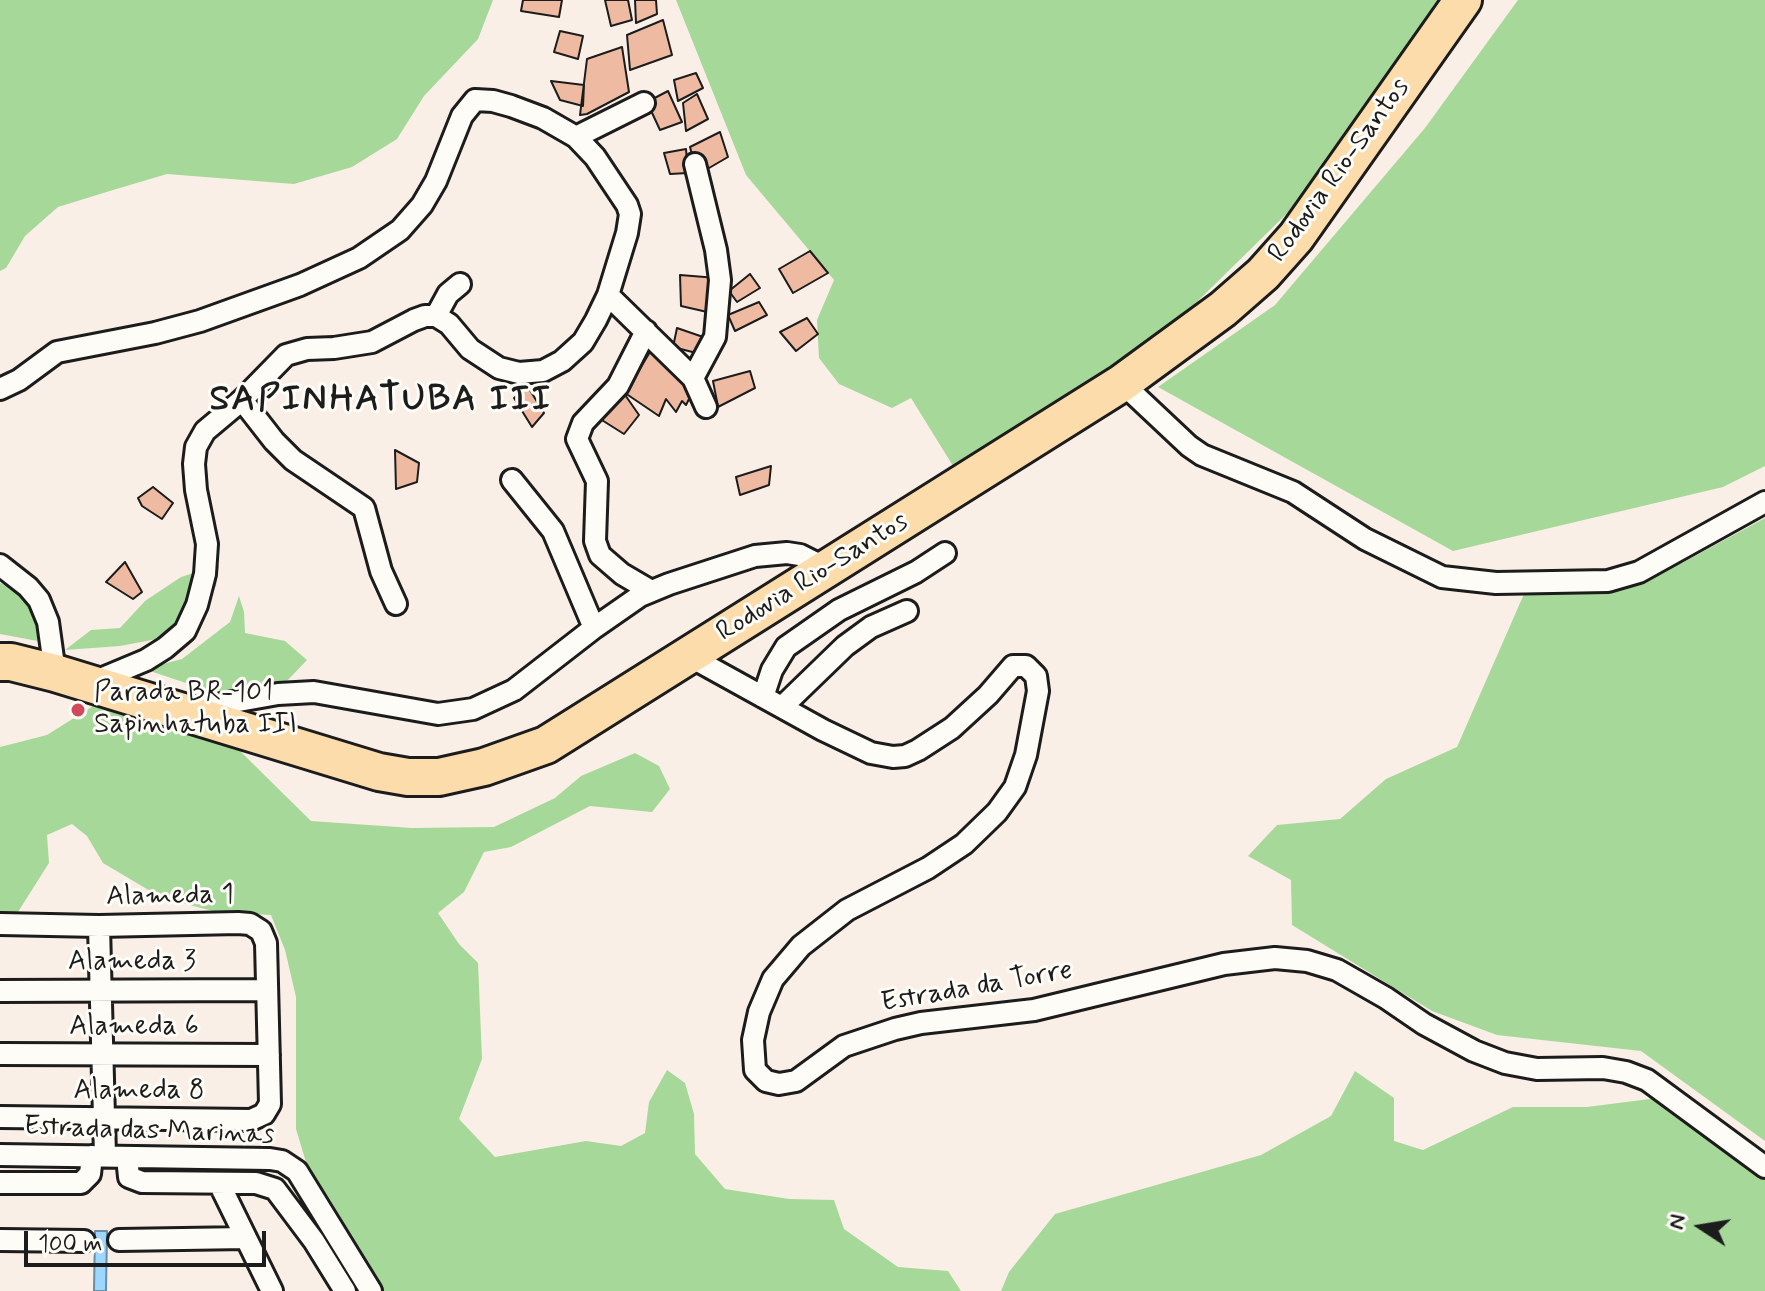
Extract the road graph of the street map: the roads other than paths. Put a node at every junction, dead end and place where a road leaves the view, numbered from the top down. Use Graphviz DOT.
graph roads {
  1 [pos="1463,0"];
  2 [pos="644,103"];
  3 [pos="576,137"];
  4 [pos="695,164"];
  5 [pos="460,284"];
  6 [pos="608,295"];
  7 [pos="436,316"];
  8 [pos="646,331"];
  9 [pos="693,378"];
  10 [pos="1122,383"];
  11 [pos="0,389"];
  12 [pos="242,400"];
  13 [pos="706,407"];
  14 [pos="512,480"];
  15 [pos="1765,502"];
  16 [pos="945,553"];
  17 [pos="0,565"];
  18 [pos="823,572"];
  19 [pos="651,591"];
  20 [pos="396,604"];
  21 [pos="907,611"];
  22 [pos="594,628"];
  23 [pos="689,656"];
  24 [pos="0,662"];
  25 [pos="55,673"];
  26 [pos="89,684"];
  27 [pos="763,697"];
  28 [pos="782,707"];
  29 [pos="178,712"];
  30 [pos="0,924"];
  31 [pos="99,926"];
  32 [pos="265,990"];
  33 [pos="0,991"];
  34 [pos="100,991"];
  35 [pos="0,1054"];
  36 [pos="269,1055"];
  37 [pos="100,1057"];
  38 [pos="270,1104"];
  39 [pos="0,1117"];
  40 [pos="103,1119"];
  41 [pos="0,1155"];
  42 [pos="98,1156"];
  43 [pos="127,1157"];
  44 [pos="1765,1167"];
  45 [pos="1,1183"];
  46 [pos="219,1183"];
  47 [pos="246,1238"];
  48 [pos="0,1240"];
  49 [pos="119,1240"];
  50 [pos="84,1241"];
  51 [pos="272,1291"];
  52 [pos="345,1291"];
  53 [pos="371,1291"];
  1 -- 10 [label="highway, Rodovia Rio-Santos"];
  2 -- 3 [label="street"];
  3 -- 6 [label="street"];
  3 -- 11 [label="street"];
  4 -- 9 [label="street"];
  5 -- 7 [label="street"];
  6 -- 7 [label="street"];
  6 -- 8 [label="street"];
  7 -- 12 [label="street"];
  8 -- 9 [label="street"];
  8 -- 19 [label="street"];
  9 -- 13 [label="street"];
  10 -- 15 [label="street"];
  10 -- 18 [label="highway, Rodovia Rio-Santos"];
  12 -- 20 [label="street"];
  12 -- 26 [label="street"];
  14 -- 22 [label="street"];
  16 -- 27 [label="street"];
  17 -- 25 [label="street"];
  18 -- 19 [label="street"];
  18 -- 23 [label="highway, Rodovia Rio-Santos"];
  19 -- 22 [label="street"];
  21 -- 28 [label="street"];
  22 -- 29 [label="street"];
  23 -- 27 [label="street, Estrada da Torre"];
  23 -- 29 [label="highway, Rodovia Rio-Santos"];
  24 -- 25 [label="highway, Rodovia Rio-Santos"];
  25 -- 26 [label="highway, Rodovia Rio-Santos"];
  26 -- 29 [label="highway, Rodovia Rio-Santos"];
  27 -- 28 [label="street, Estrada da Torre"];
  28 -- 44 [label="street, Estrada da Torre"];
  30 -- 31 [label="street, Alameda 1"];
  31 -- 32 [label="street, Alameda 1"];
  31 -- 34 [label="street"];
  32 -- 34 [label="street, Alameda 3"];
  32 -- 36 [label="street, Alameda 1"];
  33 -- 34 [label="street, Alameda 3"];
  34 -- 37 [label="street"];
  35 -- 37 [label="street, Alameda 6"];
  36 -- 37 [label="street, Alameda 6"];
  36 -- 38 [label="street, Alameda 1"];
  37 -- 40 [label="street"];
  38 -- 40 [label="street, Alameda 8"];
  39 -- 40 [label="street, Alameda 8"];
  40 -- 42 [label="street"];
  41 -- 42 [label="street, Estrada das Marinas"];
  42 -- 43 [label="street, Estrada das Marinas"];
  42 -- 45 [label="street"];
  43 -- 46 [label="street"];
  43 -- 53 [label="street, Estrada das Marinas"];
  46 -- 47 [label="street"];
  46 -- 52 [label="street"];
  47 -- 49 [label="street"];
  47 -- 51 [label="street"];
  48 -- 50 [label="street"];
}
